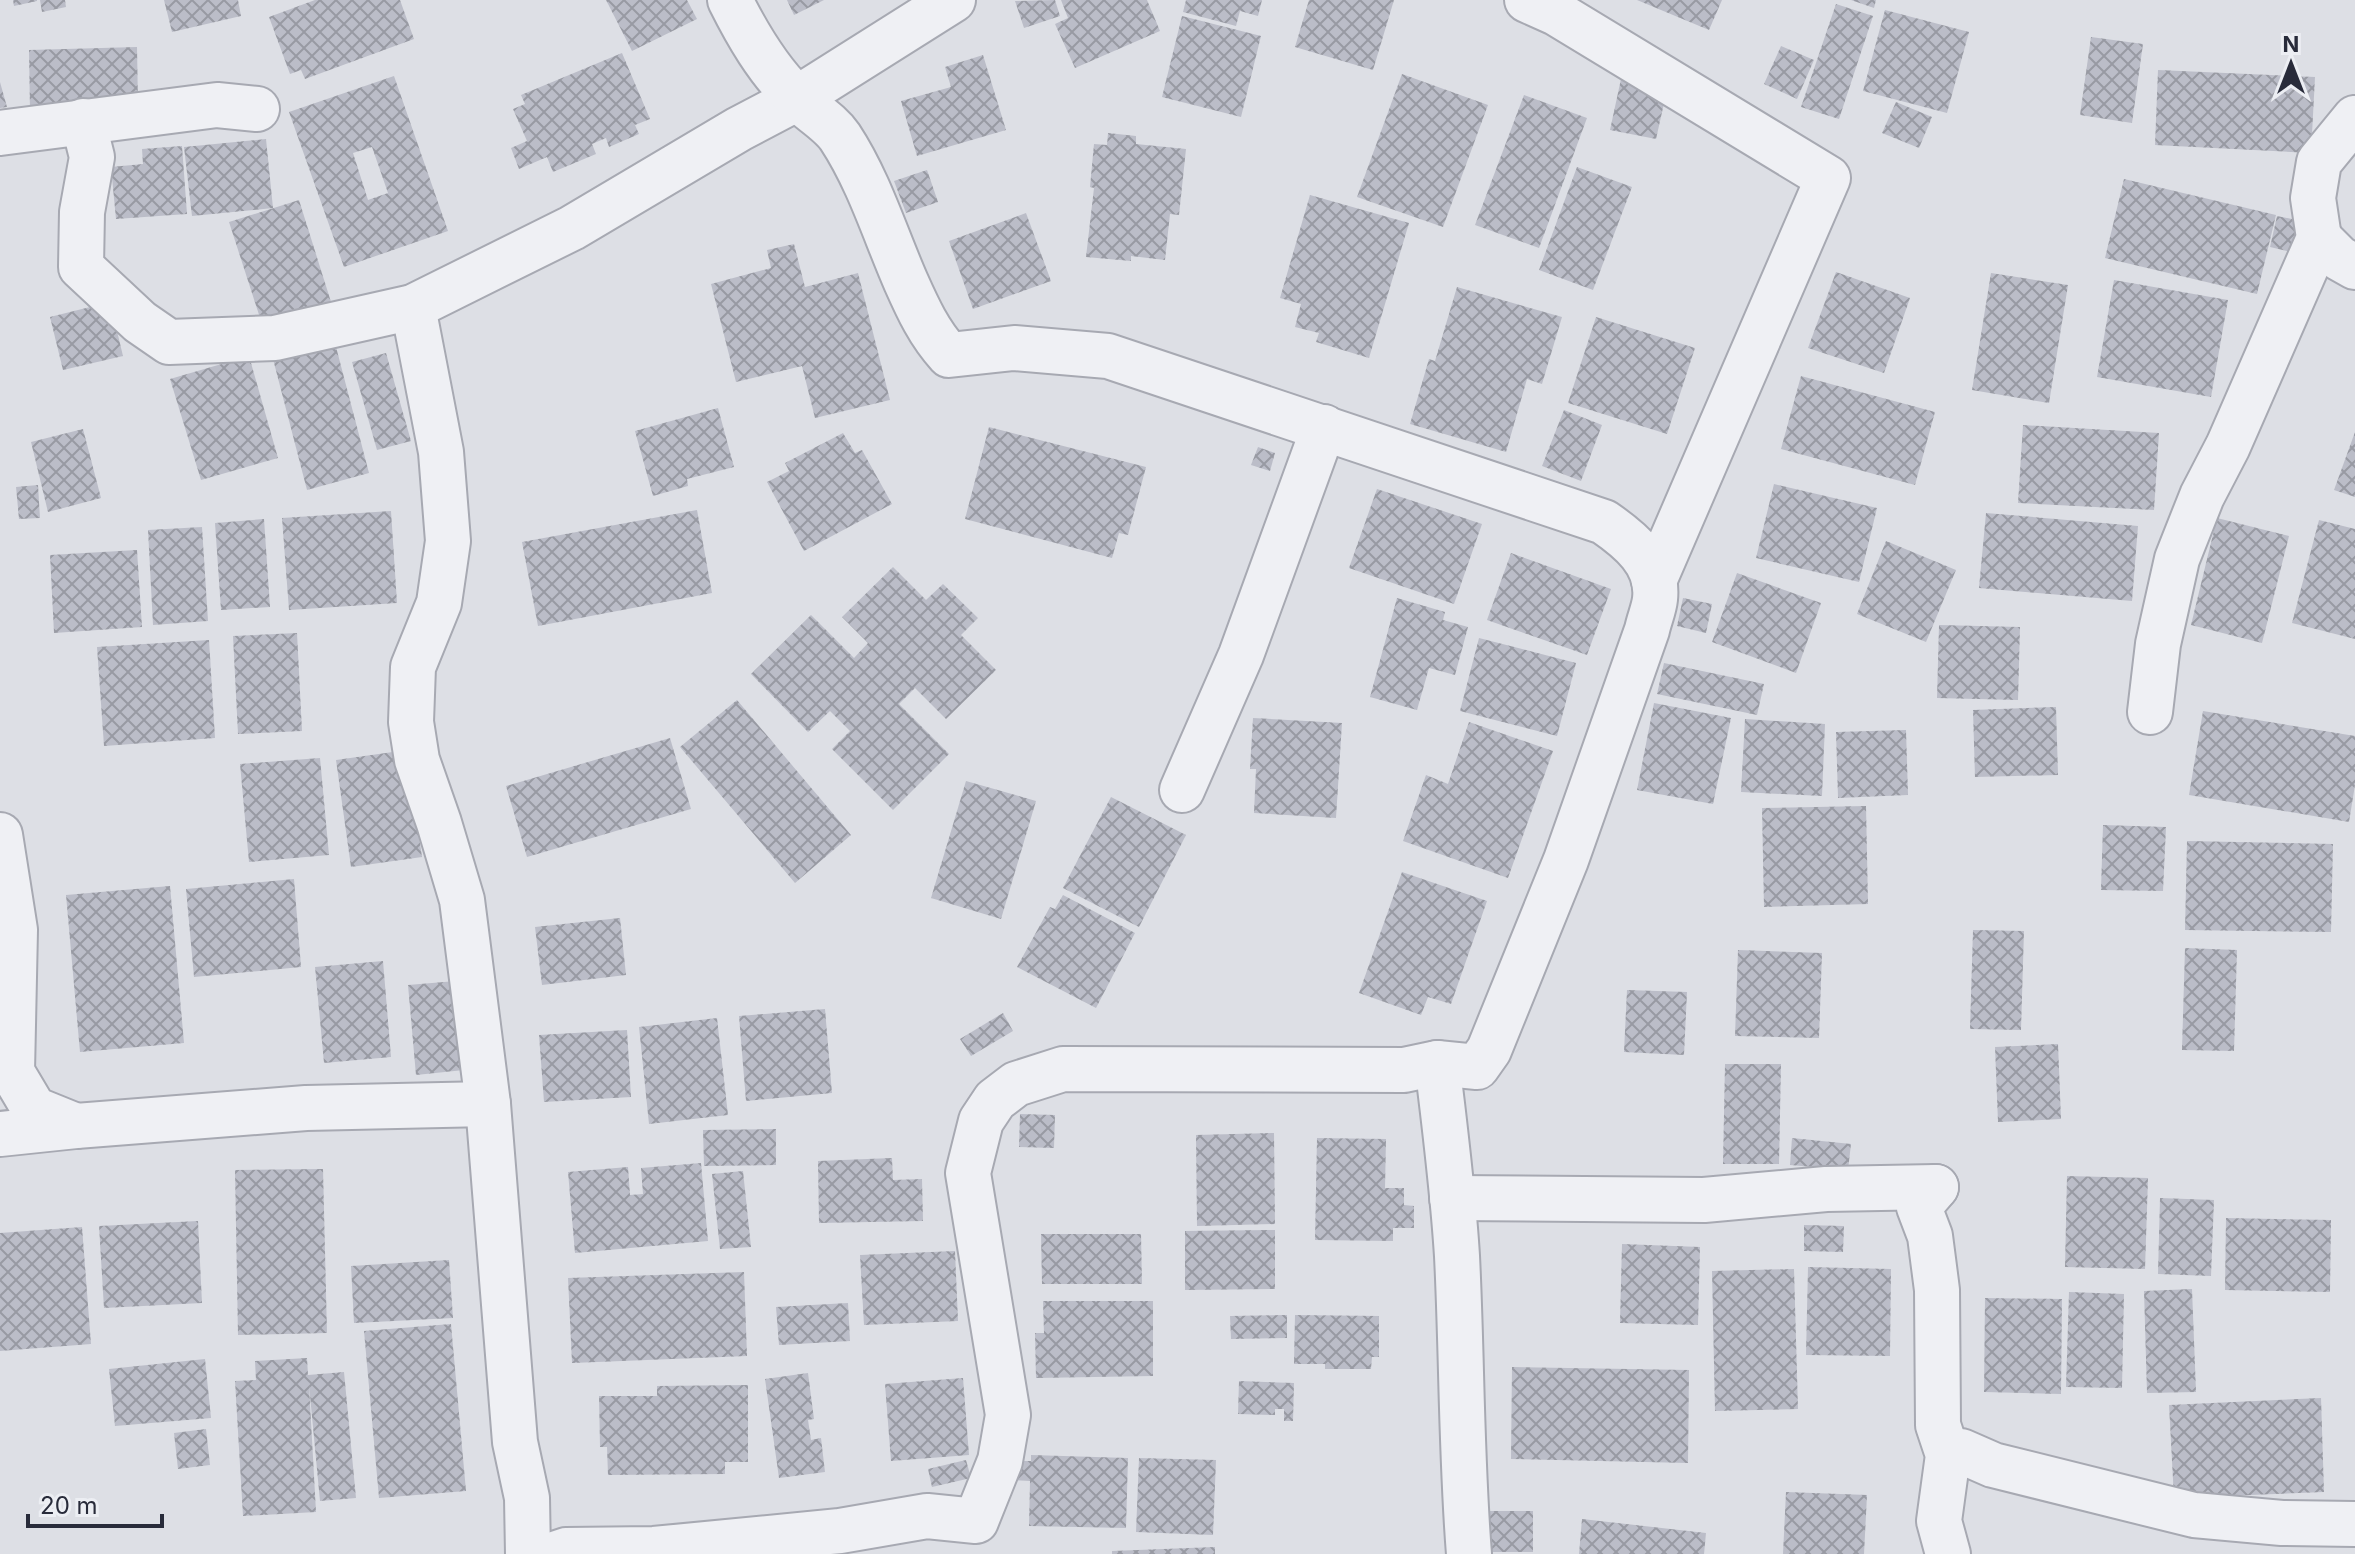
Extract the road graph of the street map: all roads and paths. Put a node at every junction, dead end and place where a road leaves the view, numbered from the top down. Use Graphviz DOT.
graph roads {
  1 [pos="730,0"];
  2 [pos="953,0"];
  3 [pos="1527,0"];
  4 [pos="796,99"];
  5 [pos="257,109"];
  6 [pos="2355,118"];
  7 [pos="83,121"];
  8 [pos="0,133"];
  9 [pos="2319,238"];
  10 [pos="2355,267"];
  11 [pos="413,307"];
  12 [pos="1324,427"];
  13 [pos="1654,581"];
  14 [pos="2150,712"];
  15 [pos="1182,790"];
  16 [pos="0,835"];
  17 [pos="1437,1063"];
  18 [pos="488,1104"];
  19 [pos="76,1126"];
  20 [pos="0,1134"];
  21 [pos="1452,1198"];
  22 [pos="1948,1455"];
  23 [pos="2355,1524"];
  24 [pos="528,1554"];
  25 [pos="554,1554"];
  26 [pos="1469,1554"];
  27 [pos="1948,1554"];
  1 -- 4 [label="street"];
  2 -- 4 [label="street"];
  3 -- 13 [label="street"];
  4 -- 11 [label="street"];
  4 -- 12 [label="street"];
  5 -- 7 [label="street"];
  6 -- 9 [label="street"];
  7 -- 8 [label="street"];
  7 -- 11 [label="street"];
  9 -- 10 [label="street"];
  9 -- 14 [label="street"];
  11 -- 18 [label="street"];
  12 -- 13 [label="street"];
  12 -- 15 [label="street"];
  13 -- 17 [label="street"];
  16 -- 19 [label="street"];
  17 -- 21 [label="street"];
  17 -- 25 [label="street"];
  18 -- 19 [label="street"];
  18 -- 24 [label="street"];
  19 -- 20 [label="street"];
  21 -- 22 [label="street"];
  21 -- 26 [label="street"];
  22 -- 23 [label="street"];
  22 -- 27 [label="street"];
}
